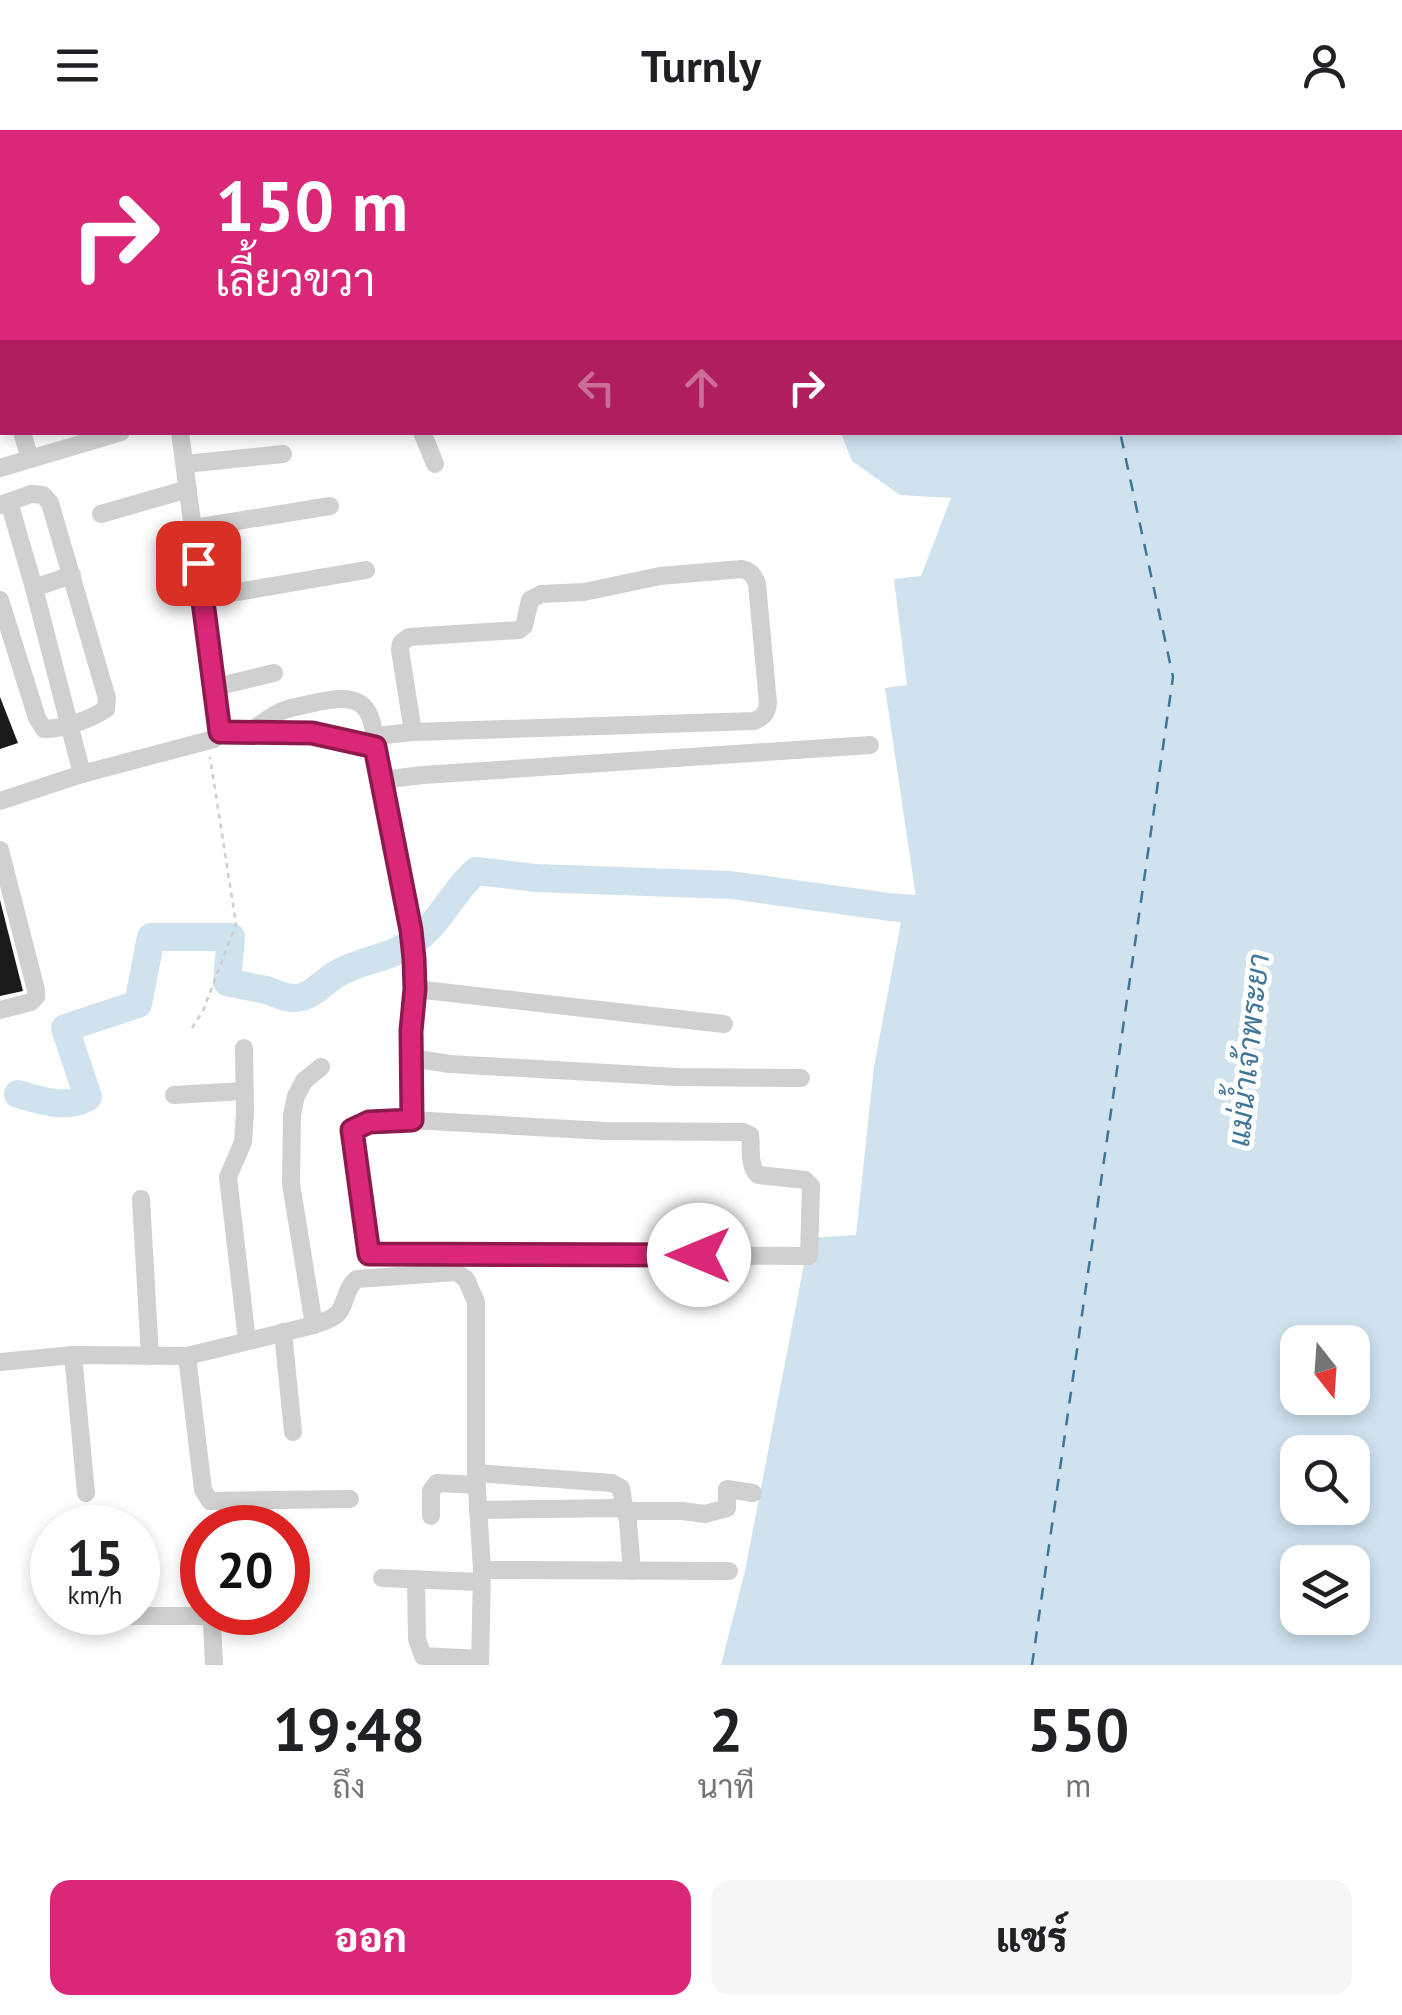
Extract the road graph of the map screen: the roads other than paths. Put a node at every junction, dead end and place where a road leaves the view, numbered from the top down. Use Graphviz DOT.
graph roads {
  1 [pos="23,435"];
  2 [pos="180,435"];
  3 [pos="423,435"];
  4 [pos="96,436"];
  5 [pos="55,442"];
  6 [pos="283,454"];
  7 [pos="30,458"];
  8 [pos="184,464"];
  9 [pos="435,464"];
  10 [pos="0,468"];
  11 [pos="188,489"];
  12 [pos="4,503"];
  13 [pos="330,506"];
  14 [pos="101,514"];
  15 [pos="194,528"];
  16 [pos="366,570"];
  17 [pos="72,575"];
  18 [pos="34,588"];
  19 [pos="203,598"];
  20 [pos="0,600"];
  21 [pos="274,674"];
  22 [pos="216,687"];
  23 [pos="70,724"];
  24 [pos="248,732"];
  25 [pos="412,732"];
  26 [pos="214,736"];
  27 [pos="375,742"];
  28 [pos="870,745"];
  29 [pos="82,774"];
  30 [pos="381,780"];
  31 [pos="0,801"];
  32 [pos="0,850"];
  33 [pos="415,989"];
  34 [pos="0,1010"];
  35 [pos="724,1024"];
  36 [pos="244,1048"];
  37 [pos="412,1058"];
  38 [pos="321,1067"];
  39 [pos="801,1078"];
  40 [pos="243,1091"];
  41 [pos="174,1094"];
  42 [pos="412,1120"];
  43 [pos="141,1199"];
  44 [pos="314,1325"];
  45 [pos="283,1332"];
  46 [pos="248,1340"];
  47 [pos="73,1356"];
  48 [pos="150,1356"];
  49 [pos="187,1356"];
  50 [pos="0,1362"];
  51 [pos="293,1432"];
  52 [pos="477,1479"];
  53 [pos="86,1493"];
  54 [pos="753,1493"];
  55 [pos="350,1499"];
  56 [pos="478,1510"];
  57 [pos="625,1510"];
  58 [pos="431,1516"];
  59 [pos="632,1571"];
  60 [pos="729,1571"];
  61 [pos="481,1576"];
  62 [pos="382,1578"];
  63 [pos="416,1579"];
  64 [pos="160,1616"];
  65 [pos="480,1662"];
  66 [pos="214,1665"];
  1 -- 7 [label="street"];
  2 -- 8 [label="street"];
  3 -- 9 [label="street"];
  4 -- 5 [label="street"];
  5 -- 7 [label="street"];
  6 -- 8 [label="street"];
  7 -- 10 [label="street"];
  8 -- 11 [label="street"];
  11 -- 14 [label="street"];
  11 -- 15 [label="street"];
  12 -- 17 [label="street"];
  12 -- 18 [label="street"];
  13 -- 15 [label="street"];
  15 -- 19 [label="street"];
  16 -- 19 [label="street"];
  17 -- 18 [label="street"];
  17 -- 23 [label="street"];
  18 -- 23 [label="street"];
  19 -- 22 [label="street"];
  20 -- 23 [label="street"];
  21 -- 22 [label="street"];
  22 -- 26 [label="street"];
  23 -- 29 [label="street"];
  24 -- 26 [label="street"];
  24 -- 27 [label="street"];
  24 -- 27 [label="street"];
  25 -- 25 [label="street"];
  25 -- 27 [label="street"];
  26 -- 29 [label="street"];
  27 -- 30 [label="street"];
  28 -- 30 [label="street"];
  29 -- 31 [label="street"];
  30 -- 33 [label="street"];
  32 -- 34 [label="street"];
  33 -- 35 [label="street"];
  33 -- 37 [label="street"];
  36 -- 40 [label="street"];
  37 -- 39 [label="street"];
  37 -- 42 [label="street"];
  38 -- 44 [label="street"];
  40 -- 41 [label="street"];
  40 -- 46 [label="street"];
  42 -- 42 [label="street"];
  43 -- 48 [label="street"];
  44 -- 45 [label="street"];
  44 -- 52 [label="street"];
  45 -- 46 [label="street"];
  45 -- 51 [label="street"];
  46 -- 49 [label="street"];
  47 -- 48 [label="street"];
  47 -- 50 [label="street"];
  47 -- 53 [label="street"];
  48 -- 49 [label="street"];
  49 -- 55 [label="street"];
  52 -- 56 [label="street"];
  52 -- 57 [label="street"];
  52 -- 58 [label="street"];
  54 -- 57 [label="street"];
  56 -- 57 [label="street"];
  56 -- 61 [label="street"];
  57 -- 59 [label="street"];
  59 -- 60 [label="street"];
  59 -- 61 [label="street"];
  61 -- 63 [label="street"];
  61 -- 65 [label="street"];
  62 -- 63 [label="street"];
  63 -- 65 [label="street"];
  64 -- 66 [label="street"];
}
